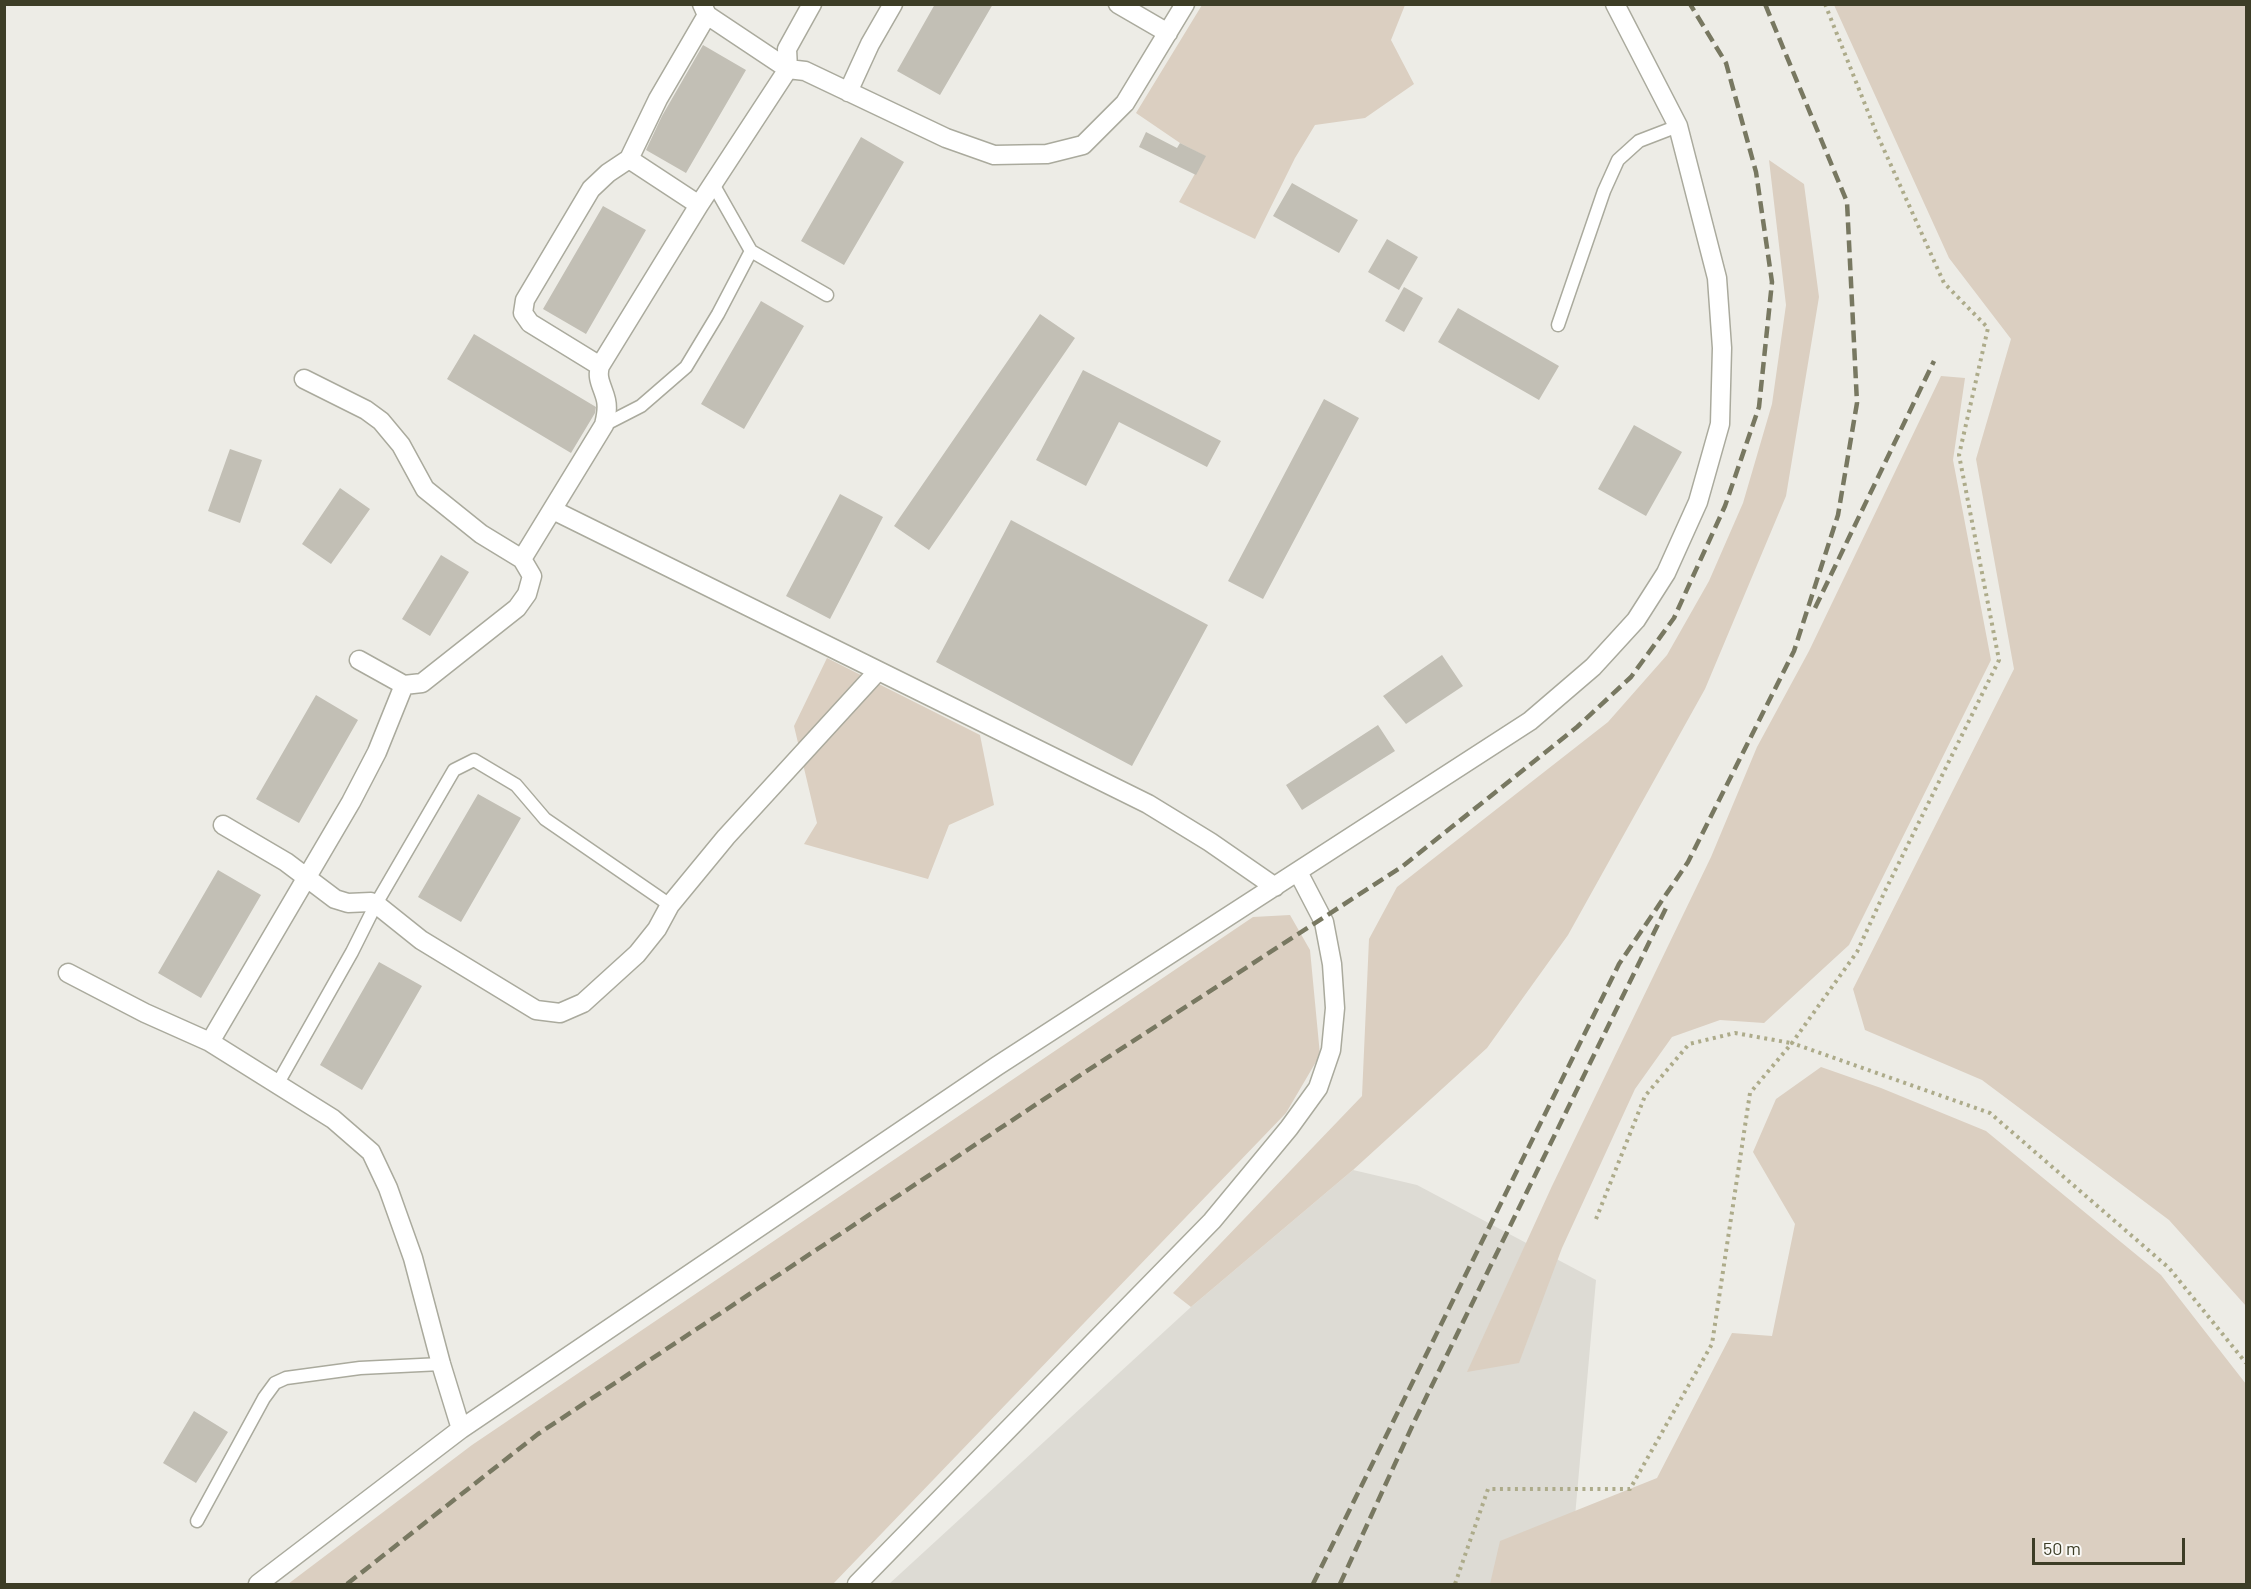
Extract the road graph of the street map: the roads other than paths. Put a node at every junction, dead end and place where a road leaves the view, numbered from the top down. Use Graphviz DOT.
graph roads {
  1 [pos="812,4"];
  2 [pos="893,4"];
  3 [pos="1118,4"];
  4 [pos="1185,4"];
  5 [pos="1615,4"];
  6 [pos="705,10"];
  7 [pos="1168,33"];
  8 [pos="788,69"];
  9 [pos="848,92"];
  10 [pos="1678,126"];
  11 [pos="629,159"];
  12 [pos="713,184"];
  13 [pos="699,205"];
  14 [pos="751,251"];
  15 [pos="827,295"];
  16 [pos="1558,325"];
  17 [pos="600,366"];
  18 [pos="304,379"];
  19 [pos="604,425"];
  20 [pos="553,510"];
  21 [pos="522,559"];
  22 [pos="359,660"];
  23 [pos="878,670"];
  24 [pos="404,685"];
  25 [pos="223,825"];
  26 [pos="1298,872"];
  27 [pos="306,876"];
  28 [pos="1275,887"];
  29 [pos="376,904"];
  30 [pos="670,905"];
  31 [pos="68,973"];
  32 [pos="210,1042"];
  33 [pos="278,1083"];
  34 [pos="441,1364"];
  35 [pos="461,1429"];
  36 [pos="197,1521"];
  37 [pos="258,1584"];
  38 [pos="857,1584"];
  1 -- 8 [label="street"];
  2 -- 9 [label="street"];
  3 -- 7 [label="street"];
  4 -- 7 [label="street"];
  5 -- 10 [label="street"];
  6 -- 8 [label="street"];
  6 -- 11 [label="street"];
  7 -- 9 [label="street"];
  8 -- 9 [label="street"];
  8 -- 12 [label="street"];
  10 -- 16 [label="lane"];
  10 -- 26 [label="street"];
  11 -- 13 [label="street"];
  11 -- 17 [label="street"];
  12 -- 13 [label="street"];
  12 -- 14 [label="lane"];
  13 -- 17 [label="street"];
  14 -- 15 [label="lane"];
  14 -- 19 [label="lane"];
  17 -- 19 [label="street"];
  18 -- 21 [label="street"];
  19 -- 20 [label="street"];
  20 -- 21 [label="street"];
  20 -- 23 [label="street"];
  21 -- 24 [label="street"];
  22 -- 24 [label="street"];
  23 -- 28 [label="street"];
  23 -- 30 [label="street"];
  24 -- 27 [label="street"];
  25 -- 27 [label="street"];
  26 -- 28 [label="street"];
  26 -- 38 [label="street"];
  27 -- 29 [label="street"];
  27 -- 32 [label="street"];
  28 -- 35 [label="street"];
  29 -- 30 [label="street"];
  29 -- 30 [label="lane"];
  29 -- 33 [label="lane"];
  31 -- 32 [label="street"];
  32 -- 33 [label="street"];
  33 -- 34 [label="street"];
  34 -- 35 [label="street"];
  34 -- 36 [label="lane"];
  35 -- 37 [label="street"];
}
